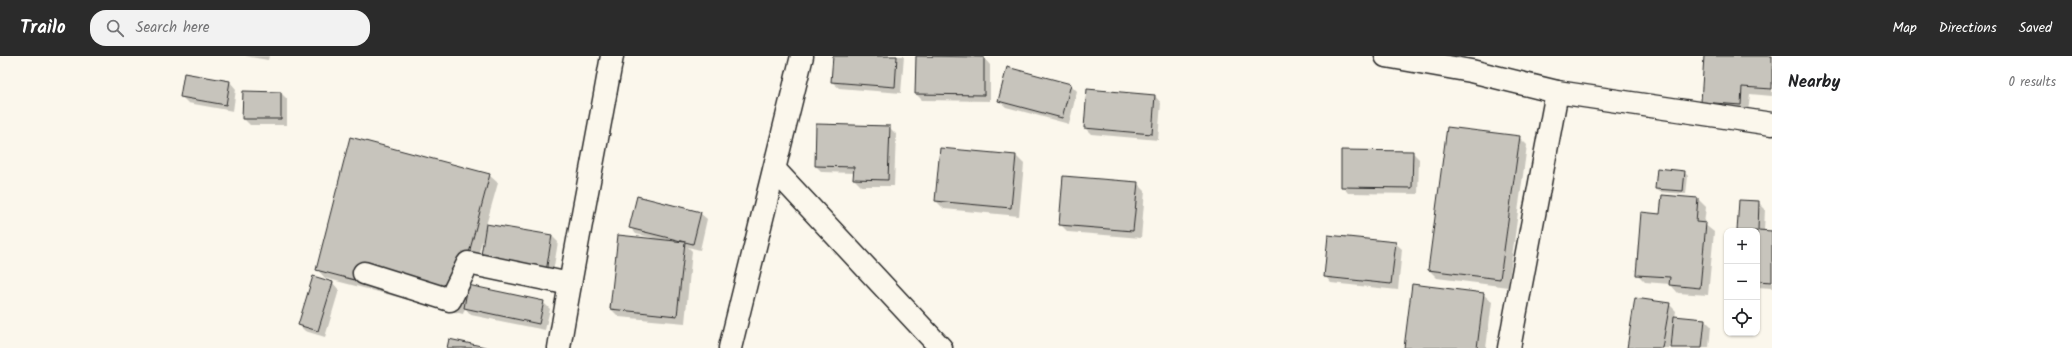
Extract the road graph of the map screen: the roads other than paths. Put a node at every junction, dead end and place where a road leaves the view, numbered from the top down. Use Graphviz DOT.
graph roads {
  1 [pos="612,56"];
  2 [pos="802,56"];
  3 [pos="1386,56"];
  4 [pos="1557,92"];
  5 [pos="1772,124"];
  6 [pos="775,170"];
  7 [pos="364,273"];
  8 [pos="570,284"];
  9 [pos="559,348"];
  10 [pos="730,348"];
  11 [pos="941,348"];
  12 [pos="1509,348"];
  1 -- 8 [label="street"];
  2 -- 6 [label="street"];
  3 -- 4 [label="street"];
  4 -- 5 [label="street"];
  4 -- 12 [label="street"];
  6 -- 10 [label="street"];
  6 -- 11 [label="street"];
  7 -- 8 [label="street"];
  8 -- 9 [label="street"];
}
